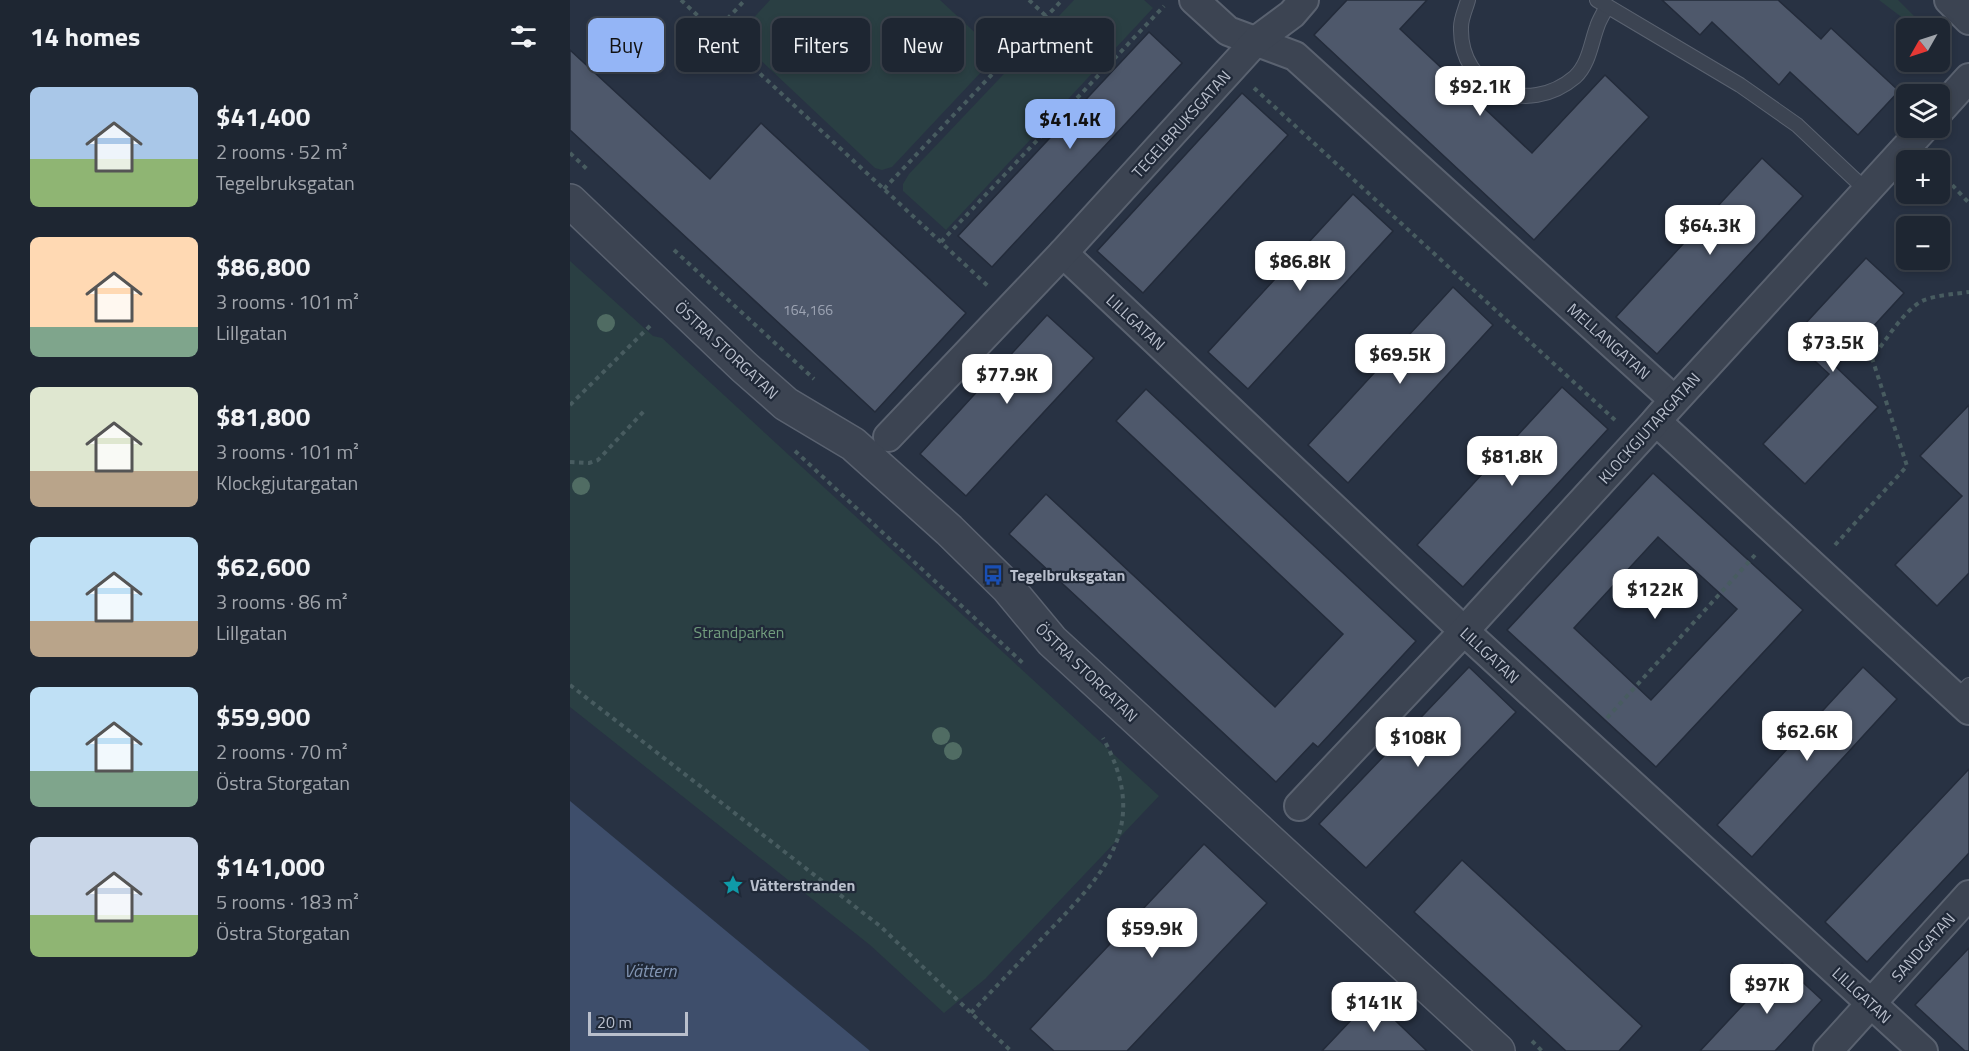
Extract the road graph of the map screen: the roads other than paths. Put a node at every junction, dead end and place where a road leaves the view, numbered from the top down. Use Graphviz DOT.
graph roads {
  1 [pos="1305,0"];
  2 [pos="1468,0"];
  3 [pos="1949,0"];
  4 [pos="1602,3"];
  5 [pos="1183,7"];
  6 [pos="1969,20"];
  7 [pos="1257,40"];
  8 [pos="1969,78"];
  9 [pos="1950,99"];
  10 [pos="1915,138"];
  11 [pos="1866,190"];
  12 [pos="570,201"];
  13 [pos="1063,253"];
  14 [pos="1674,400"];
  15 [pos="881,450"];
  16 [pos="1464,631"];
  17 [pos="1965,697"];
  18 [pos="1299,806"];
  19 [pos="1969,895"];
  20 [pos="1871,1004"];
  21 [pos="1498,1051"];
  22 [pos="1828,1051"];
  23 [pos="1923,1051"];
  1 -- 7 [label="street, TEGELBRUKSGATAN"];
  2 -- 4 [label="lane"];
  3 -- 6 [label="street"];
  4 -- 11 [label="lane"];
  5 -- 7 [label="street, MELLANGATAN"];
  7 -- 13 [label="street, TEGELBRUKSGATAN"];
  7 -- 14 [label="street, MELLANGATAN"];
  8 -- 9 [label="street"];
  10 -- 11 [label="street, KLOCKGJUTARGATAN"];
  11 -- 14 [label="street, KLOCKGJUTARGATAN"];
  12 -- 15 [label="street, ÖSTRA STORGATAN"];
  13 -- 15 [label="street, TEGELBRUKSGATAN"];
  13 -- 16 [label="street, LILLGATAN"];
  14 -- 16 [label="street, KLOCKGJUTARGATAN"];
  14 -- 17 [label="street"];
  15 -- 21 [label="street, ÖSTRA STORGATAN"];
  16 -- 18 [label="street, KLOCKGJUTARGATAN"];
  16 -- 20 [label="street, LILLGATAN"];
  19 -- 20 [label="street, SANDGATAN"];
  20 -- 22 [label="street, SANDGATAN"];
  20 -- 23 [label="street, LILLGATAN"];
}
